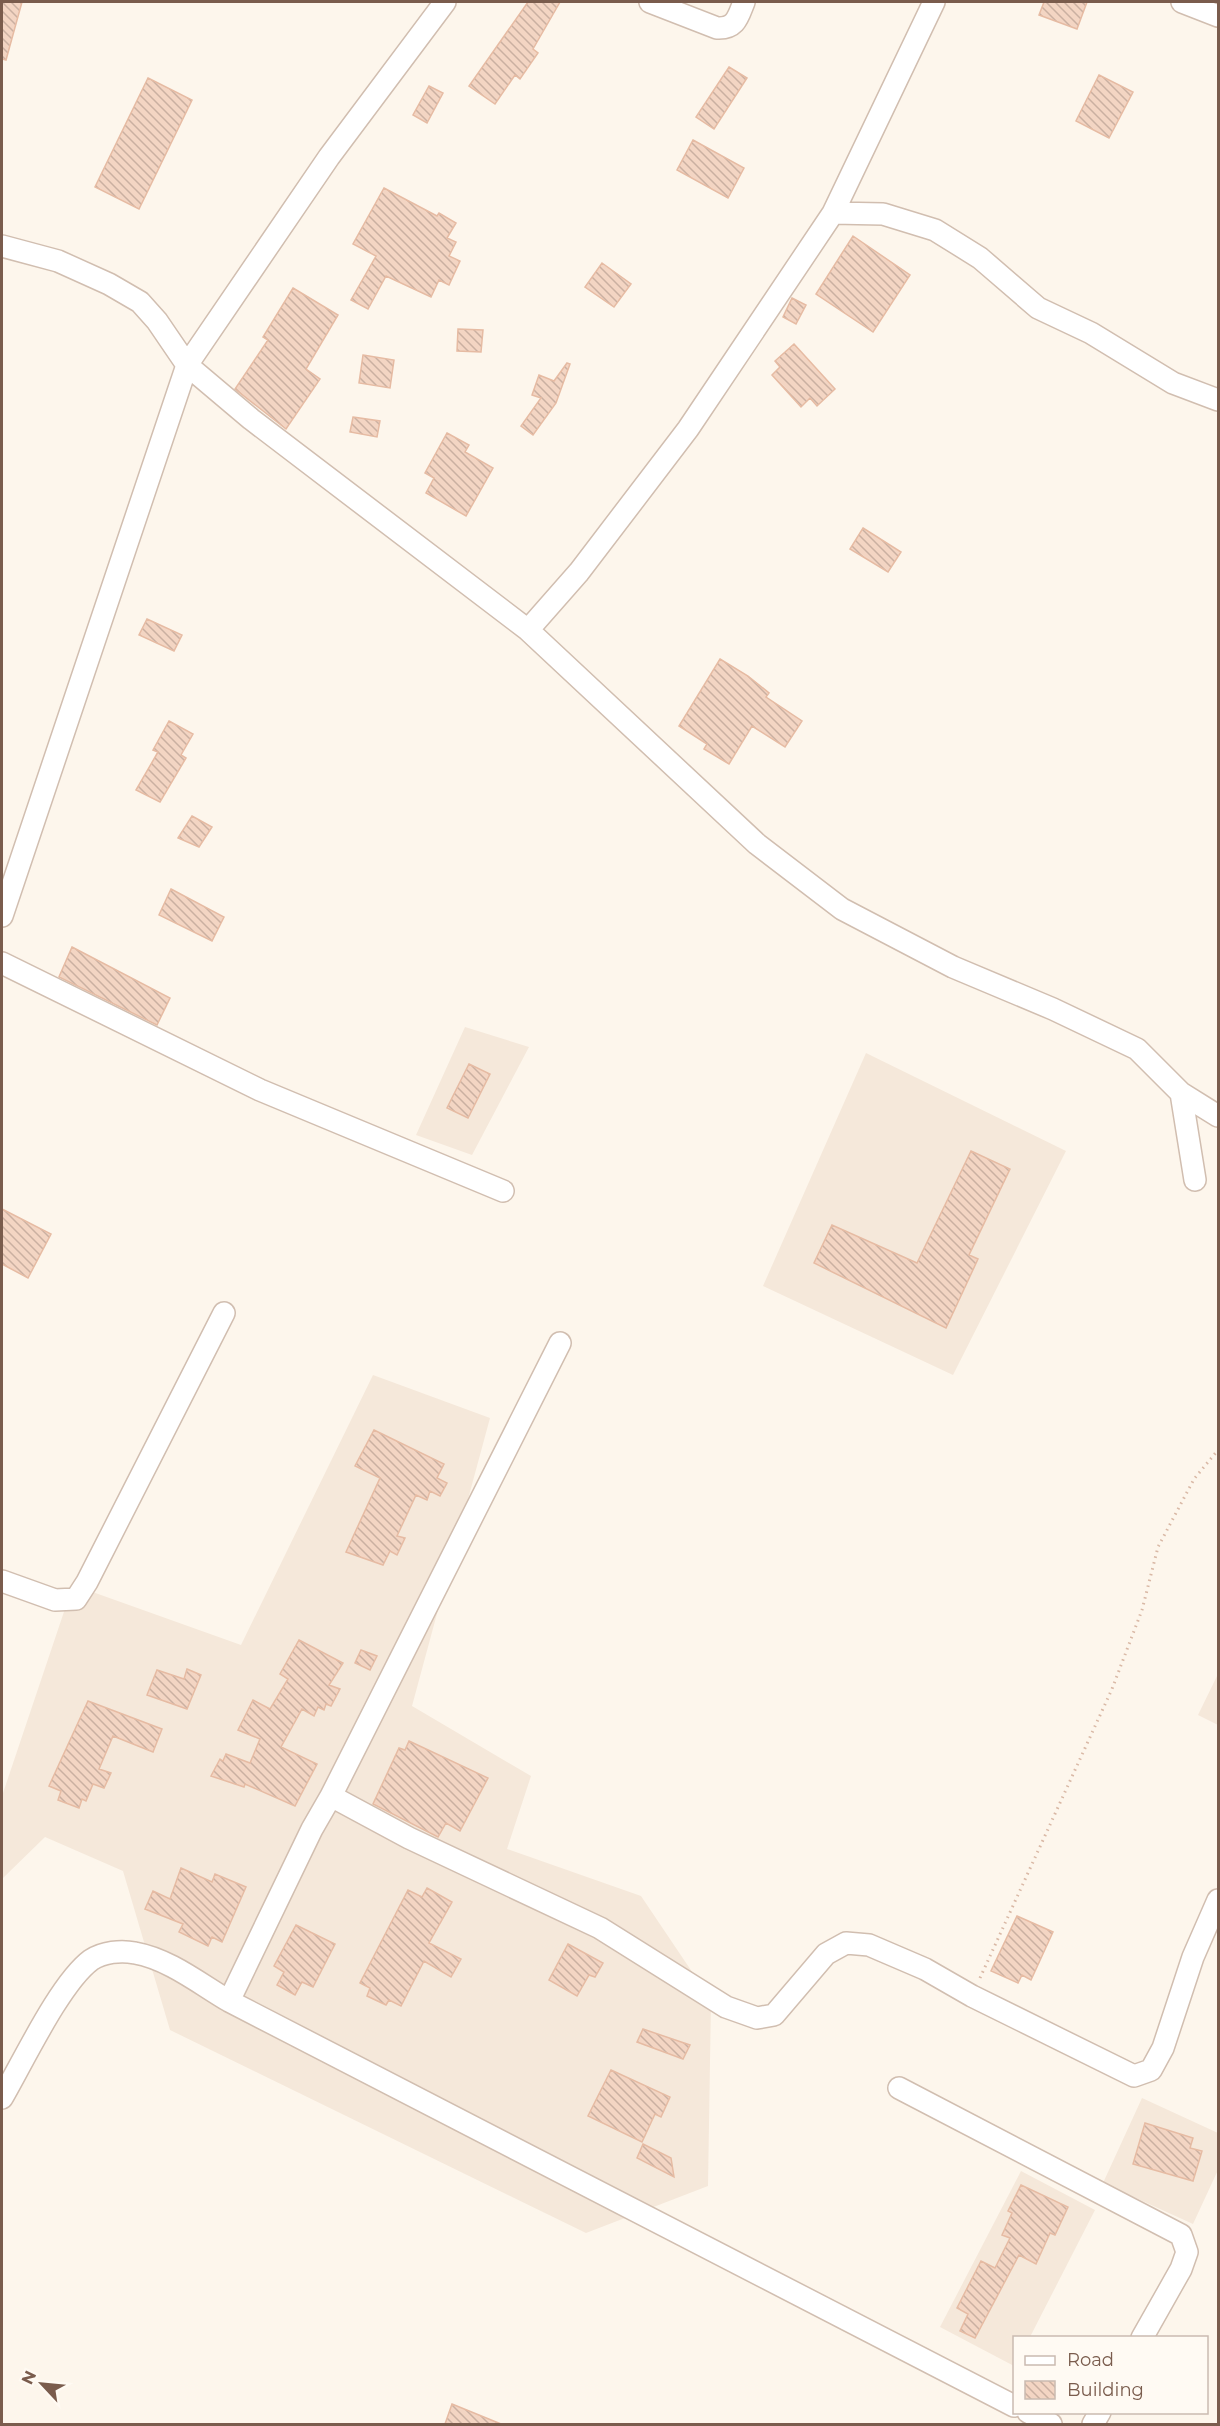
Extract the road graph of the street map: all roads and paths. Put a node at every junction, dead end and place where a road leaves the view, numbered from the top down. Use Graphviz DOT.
graph roads {
  1 [pos="445,2"];
  2 [pos="650,2"];
  3 [pos="744,2"];
  4 [pos="934,2"];
  5 [pos="1182,2"];
  6 [pos="1218,16"];
  7 [pos="833,213"];
  8 [pos="2,246"];
  9 [pos="187,365"];
  10 [pos="1218,399"];
  11 [pos="528,630"];
  12 [pos="2,916"];
  13 [pos="2,963"];
  14 [pos="1181,1093"];
  15 [pos="1218,1116"];
  16 [pos="1195,1180"];
  17 [pos="503,1191"];
  18 [pos="224,1313"];
  19 [pos="560,1343"];
  20 [pos="1218,1450"];
  21 [pos="2,1581"];
  22 [pos="332,1796"];
  23 [pos="1218,1900"];
  24 [pos="972,1996"];
  25 [pos="229,2001"];
  26 [pos="899,2088"];
  27 [pos="2,2098"];
  28 [pos="1143,2336"];
  29 [pos="1013,2405"];
  30 [pos="1032,2414"];
  31 [pos="1051,2424"];
  1 -- 9 [label="street"];
  2 -- 3 [label="street"];
  4 -- 7 [label="street"];
  5 -- 6 [label="street"];
  7 -- 10 [label="street"];
  7 -- 11 [label="street"];
  8 -- 9 [label="street"];
  9 -- 11 [label="street"];
  9 -- 12 [label="street"];
  11 -- 14 [label="street"];
  13 -- 17 [label="street"];
  14 -- 15 [label="street"];
  14 -- 16 [label="street"];
  18 -- 21 [label="street"];
  19 -- 22 [label="street"];
  20 -- 24 [label="path"];
  22 -- 24 [label="street"];
  22 -- 25 [label="street"];
  23 -- 24 [label="street"];
  25 -- 27 [label="street"];
  25 -- 29 [label="street"];
  26 -- 28 [label="street"];
  30 -- 31 [label="street"];
}
